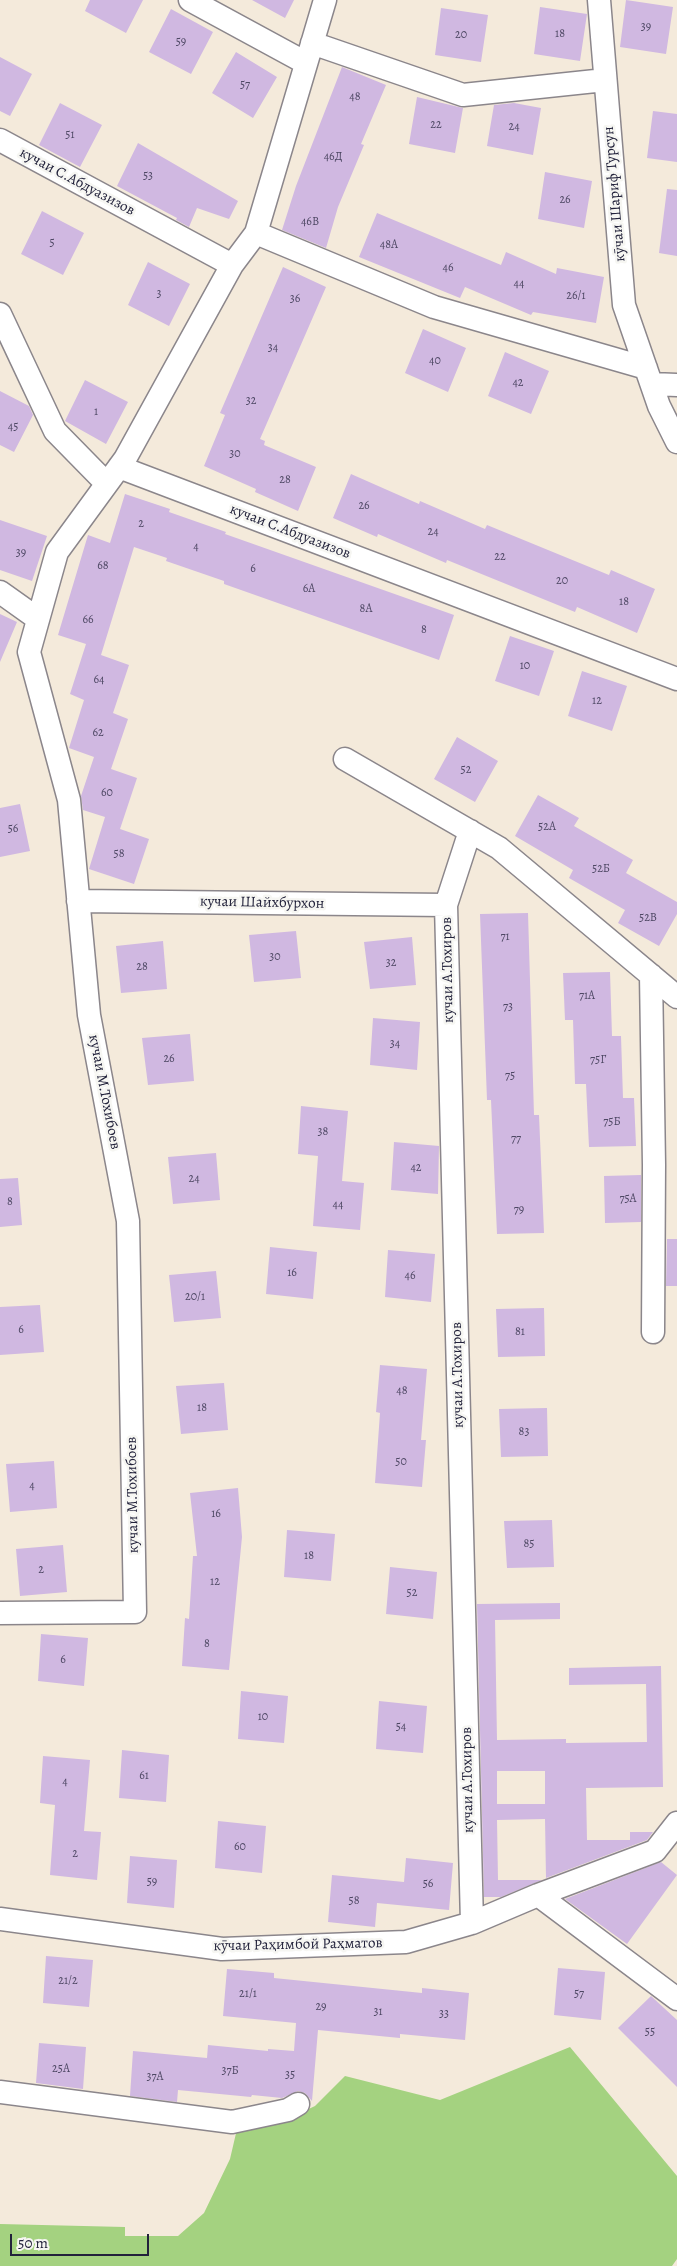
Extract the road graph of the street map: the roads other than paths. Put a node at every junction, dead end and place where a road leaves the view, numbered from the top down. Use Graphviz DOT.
graph roads {
  1 [pos="190,0"];
  2 [pos="325,0"];
  3 [pos="599,0"];
  4 [pos="309,53"];
  5 [pos="605,80"];
  6 [pos="0,140"];
  7 [pos="256,233"];
  8 [pos="232,266"];
  9 [pos="0,314"];
  10 [pos="649,376"];
  11 [pos="677,385"];
  12 [pos="677,442"];
  13 [pos="113,475"];
  14 [pos="0,592"];
  15 [pos="38,619"];
  16 [pos="677,679"];
  17 [pos="345,759"];
  18 [pos="470,831"];
  19 [pos="78,901"];
  20 [pos="446,905"];
  21 [pos="651,975"];
  22 [pos="677,997"];
  23 [pos="653,1332"];
  24 [pos="0,1613"];
  25 [pos="677,1823"];
  26 [pos="538,1895"];
  27 [pos="0,1919"];
  28 [pos="472,1923"];
  29 [pos="677,1999"];
  30 [pos="0,2092"];
  31 [pos="298,2104"];
  1 -- 4 [label="street"];
  2 -- 4 [label="street"];
  3 -- 5 [label="street, кӯчаи Шариф Турсун"];
  4 -- 5 [label="street"];
  4 -- 7 [label="street"];
  5 -- 10 [label="street, кӯчаи Шариф Турсун"];
  6 -- 8 [label="street, кучаи С.Абдуазизов"];
  7 -- 8 [label="street"];
  7 -- 10 [label="street"];
  8 -- 13 [label="street"];
  9 -- 13 [label="street"];
  10 -- 11 [label="street"];
  10 -- 12 [label="street, кӯчаи Шариф Турсун"];
  13 -- 15 [label="street, кучаи М.Тохибоев"];
  13 -- 16 [label="street, кучаи С.Абдуазизов"];
  14 -- 15 [label="street"];
  15 -- 19 [label="street, кучаи М.Тохибоев"];
  17 -- 18 [label="street"];
  18 -- 20 [label="street, кучаи А.Тохиров"];
  18 -- 21 [label="street"];
  19 -- 20 [label="street, кучаи Шайхбурхон"];
  19 -- 24 [label="street, кучаи М.Тохибоев"];
  20 -- 28 [label="street, кучаи А.Тохиров"];
  21 -- 22 [label="street"];
  21 -- 23 [label="street"];
  25 -- 26 [label="street, кӯчаи Раҳимбой Раҳматов"];
  26 -- 28 [label="street, кӯчаи Раҳимбой Раҳматов"];
  26 -- 29 [label="street"];
  27 -- 28 [label="street, кӯчаи Раҳимбой Раҳматов"];
  30 -- 31 [label="street"];
}
